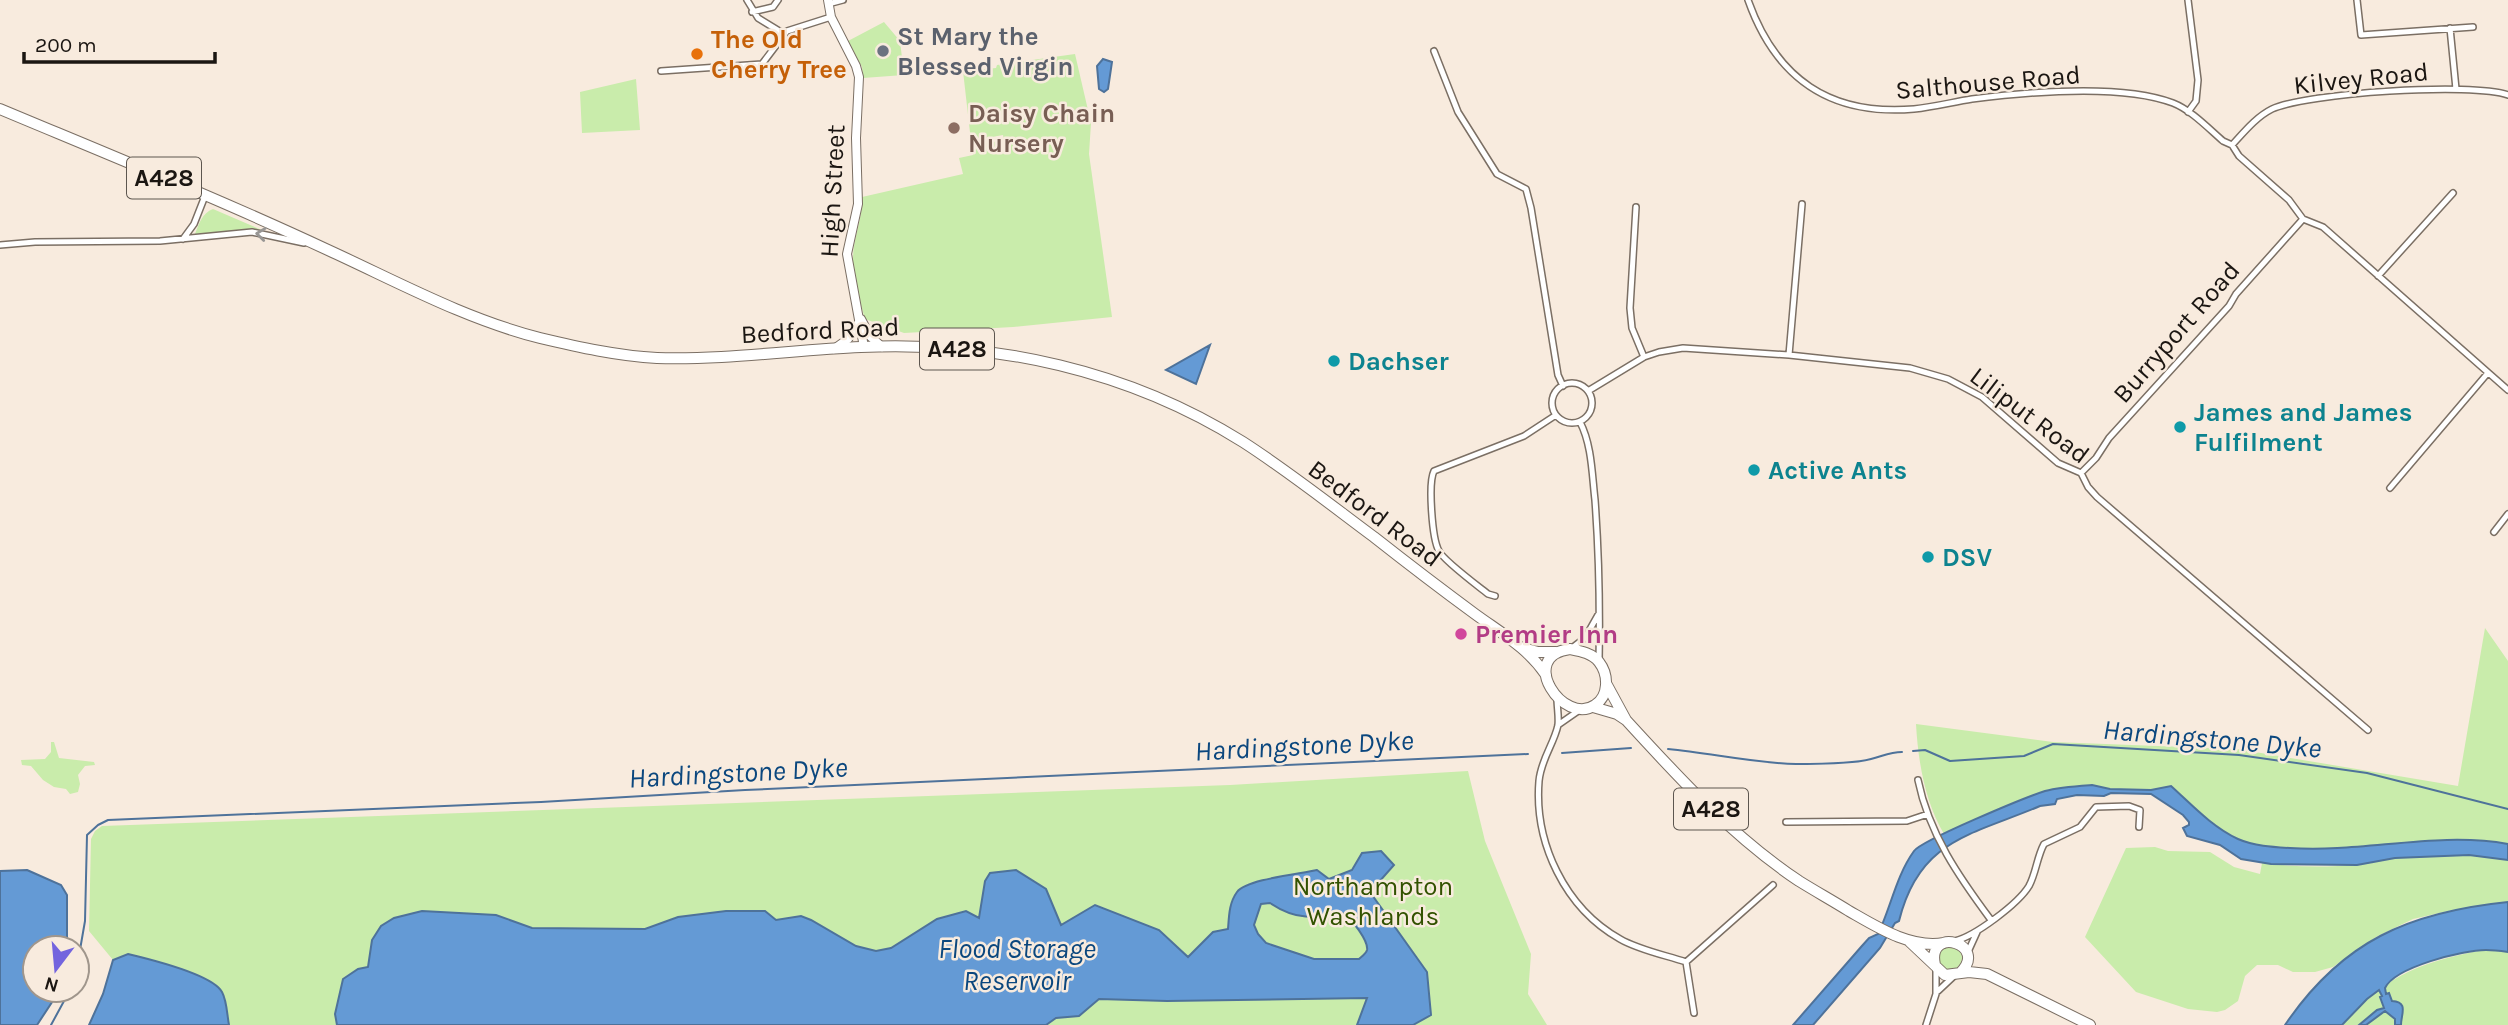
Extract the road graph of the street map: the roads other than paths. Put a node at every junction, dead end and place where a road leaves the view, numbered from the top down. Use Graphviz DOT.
graph roads {
  1 [pos="747,0"];
  2 [pos="844,0"];
  3 [pos="1748,0"];
  4 [pos="2188,0"];
  5 [pos="2357,0"];
  6 [pos="778,1"];
  7 [pos="828,2"];
  8 [pos="752,12"];
  9 [pos="831,17"];
  10 [pos="2473,27"];
  11 [pos="2450,28"];
  12 [pos="784,34"];
  13 [pos="1434,51"];
  14 [pos="661,71"];
  15 [pos="2456,89"];
  16 [pos="2508,95"];
  17 [pos="0,109"];
  18 [pos="2188,111"];
  19 [pos="2232,145"];
  20 [pos="2454,193"];
  21 [pos="205,196"];
  22 [pos="1802,204"];
  23 [pos="1636,206"];
  24 [pos="2303,219"];
  25 [pos="183,239"];
  26 [pos="0,245"];
  27 [pos="327,249"];
  28 [pos="2378,276"];
  29 [pos="861,319"];
  30 [pos="864,347"];
  31 [pos="882,347"];
  32 [pos="834,349"];
  33 [pos="1789,355"];
  34 [pos="1644,357"];
  35 [pos="2487,374"];
  36 [pos="1563,386"];
  37 [pos="2508,390"];
  38 [pos="1588,391"];
  39 [pos="1556,415"];
  40 [pos="1580,422"];
  41 [pos="2081,472"];
  42 [pos="2390,488"];
  43 [pos="2508,514"];
  44 [pos="2494,532"];
  45 [pos="1495,596"];
  46 [pos="1599,612"];
  47 [pos="1523,648"];
  48 [pos="1570,649"];
  49 [pos="1556,652"];
  50 [pos="1599,662"];
  51 [pos="1546,675"];
  52 [pos="1607,685"];
  53 [pos="1557,698"];
  54 [pos="1593,707"];
  55 [pos="1581,709"];
  56 [pos="1626,720"];
  57 [pos="1558,725"];
  58 [pos="2368,730"];
  59 [pos="1918,780"];
  60 [pos="1928,814"];
  61 [pos="1786,822"];
  62 [pos="2139,827"];
  63 [pos="1773,885"];
  64 [pos="1991,920"];
  65 [pos="1977,932"];
  66 [pos="1910,942"];
  67 [pos="1948,942"];
  68 [pos="1967,954"];
  69 [pos="1686,962"];
  70 [pos="1935,967"];
  71 [pos="1958,974"];
  72 [pos="1987,974"];
  73 [pos="1936,994"];
  74 [pos="1693,1013"];
  75 [pos="1926,1025"];
  76 [pos="2090,1025"];
  1 -- 8 [label="street"];
  2 -- 7 [label="street"];
  3 -- 18 [label="street, Salthouse Road"];
  4 -- 18 [label="street"];
  5 -- 11 [label="street"];
  6 -- 8 [label="street"];
  7 -- 9 [label="street, High Street"];
  8 -- 12 [label="street"];
  9 -- 12 [label="street"];
  9 -- 29 [label="street, High Street"];
  10 -- 11 [label="street"];
  11 -- 15 [label="street"];
  12 -- 14 [label="street"];
  13 -- 36 [label="street"];
  15 -- 16 [label="street, Kilvey Road"];
  15 -- 19 [label="street, Kilvey Road"];
  17 -- 21 [label="highway, A428"];
  18 -- 19 [label="street, Salthouse Road"];
  19 -- 24 [label="street, Salthouse Road"];
  20 -- 28 [label="street"];
  21 -- 25 [label="street"];
  21 -- 27 [label="highway, A428"];
  22 -- 33 [label="street"];
  23 -- 34 [label="street"];
  24 -- 28 [label="street, Salthouse Road"];
  24 -- 41 [label="street, Burryport Road"];
  25 -- 26 [label="street, Bedford Road"];
  27 -- 25 [label="street, Bedford Road, one-way"];
  27 -- 32 [label="highway, Bedford Road / A428"];
  28 -- 35 [label="street, Salthouse Road"];
  29 -- 30 [label="street, High Street"];
  29 -- 31 [label="street"];
  29 -- 32 [label="street"];
  30 -- 31 [label="highway, Bedford Road / A428"];
  30 -- 32 [label="highway, Bedford Road / A428"];
  31 -- 47 [label="highway, Bedford Road / A428"];
  33 -- 34 [label="street, Liliput Road"];
  33 -- 41 [label="street, Liliput Road"];
  34 -- 38 [label="street, Liliput Road"];
  35 -- 37 [label="street, Salthouse Road"];
  35 -- 42 [label="street"];
  36 -- 38 [label="street"];
  36 -- 39 [label="street"];
  38 -- 40 [label="street"];
  39 -- 40 [label="street"];
  39 -- 45 [label="street"];
  40 -- 46 [label="street"];
  41 -- 58 [label="street, Liliput Road"];
  43 -- 44 [label="street"];
  46 -- 48 [label="street"];
  46 -- 50 [label="street"];
  47 -- 49 [label="highway, Bedford Road / A428"];
  47 -- 51 [label="highway, Bedford Road / A428"];
  48 -- 49 [label="highway"];
  48 -- 50 [label="highway"];
  49 -- 51 [label="highway"];
  50 -- 52 [label="highway"];
  51 -- 53 [label="highway"];
  52 -- 54 [label="highway"];
  52 -- 56 [label="highway, A428"];
  53 -- 55 [label="highway"];
  53 -- 57 [label="street"];
  54 -- 55 [label="highway"];
  54 -- 56 [label="highway, A428"];
  55 -- 57 [label="street"];
  56 -- 66 [label="highway, A428"];
  57 -- 69 [label="street"];
  59 -- 60 [label="street"];
  60 -- 61 [label="street"];
  60 -- 64 [label="street"];
  62 -- 64 [label="street"];
  63 -- 69 [label="street"];
  64 -- 65 [label="street"];
  65 -- 67 [label="street"];
  65 -- 68 [label="street"];
  66 -- 67 [label="highway, A428"];
  66 -- 70 [label="highway, A428"];
  67 -- 68 [label="highway"];
  67 -- 70 [label="highway"];
  68 -- 71 [label="highway"];
  68 -- 72 [label="highway"];
  69 -- 74 [label="street"];
  70 -- 71 [label="highway"];
  70 -- 73 [label="street"];
  71 -- 72 [label="highway"];
  71 -- 73 [label="street"];
  72 -- 76 [label="highway"];
  73 -- 75 [label="street"];
}
